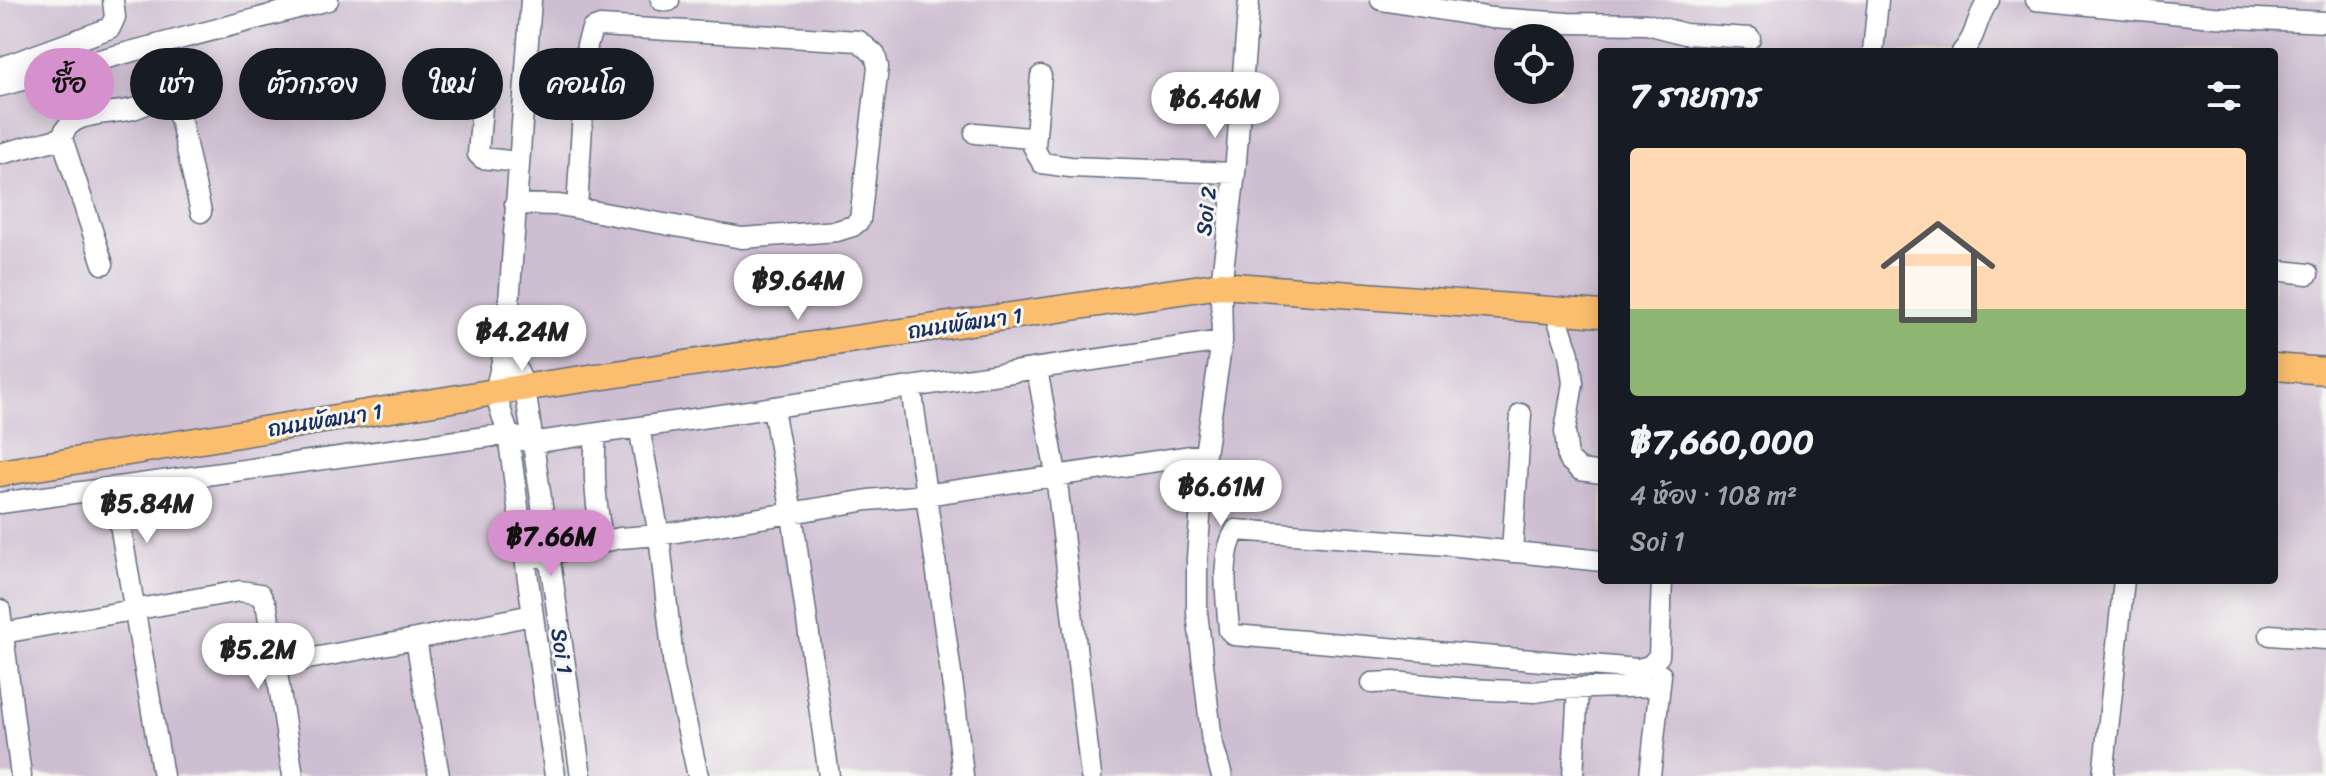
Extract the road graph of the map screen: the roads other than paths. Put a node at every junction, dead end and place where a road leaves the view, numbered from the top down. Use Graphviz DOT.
graph roads {
  1 [pos="113,0"];
  2 [pos="328,0"];
  3 [pos="531,0"];
  4 [pos="661,0"];
  5 [pos="1249,0"];
  6 [pos="1381,0"];
  7 [pos="1878,0"];
  8 [pos="1989,0"];
  9 [pos="2036,0"];
  10 [pos="669,1"];
  11 [pos="2213,9"];
  12 [pos="2326,22"];
  13 [pos="1750,38"];
  14 [pos="157,44"];
  15 [pos="157,48"];
  16 [pos="1873,48"];
  17 [pos="1966,48"];
  18 [pos="0,68"];
  19 [pos="1041,76"];
  20 [pos="0,86"];
  21 [pos="130,109"];
  22 [pos="180,120"];
  23 [pos="481,120"];
  24 [pos="975,133"];
  25 [pos="62,138"];
  26 [pos="1035,146"];
  27 [pos="0,154"];
  28 [pos="518,162"];
  29 [pos="1235,173"];
  30 [pos="515,204"];
  31 [pos="577,208"];
  32 [pos="201,212"];
  33 [pos="103,264"];
  34 [pos="2278,270"];
  35 [pos="2308,274"];
  36 [pos="1221,285"];
  37 [pos="1555,311"];
  38 [pos="1598,314"];
  39 [pos="1222,341"];
  40 [pos="506,344"];
  41 [pos="2278,367"];
  42 [pos="1037,369"];
  43 [pos="2326,371"];
  44 [pos="911,387"];
  45 [pos="525,388"];
  46 [pos="495,392"];
  47 [pos="773,408"];
  48 [pos="1521,414"];
  49 [pos="639,427"];
  50 [pos="508,434"];
  51 [pos="596,434"];
  52 [pos="531,443"];
  53 [pos="1205,454"];
  54 [pos="1598,472"];
  55 [pos="0,473"];
  56 [pos="1056,474"];
  57 [pos="114,489"];
  58 [pos="925,495"];
  59 [pos="0,503"];
  60 [pos="792,514"];
  61 [pos="659,535"];
  62 [pos="603,542"];
  63 [pos="1512,552"];
  64 [pos="548,555"];
  65 [pos="527,559"];
  66 [pos="1598,561"];
  67 [pos="1662,584"];
  68 [pos="1671,584"];
  69 [pos="2124,584"];
  70 [pos="136,609"];
  71 [pos="0,610"];
  72 [pos="532,615"];
  73 [pos="3,633"];
  74 [pos="2270,635"];
  75 [pos="416,639"];
  76 [pos="2326,639"];
  77 [pos="276,665"];
  78 [pos="1372,683"];
  79 [pos="1660,686"];
  80 [pos="1578,688"];
  81 [pos="21,776"];
  82 [pos="163,776"];
  83 [pos="293,776"];
  84 [pos="439,776"];
  85 [pos="555,776"];
  86 [pos="581,776"];
  87 [pos="698,776"];
  88 [pos="829,776"];
  89 [pos="963,776"];
  90 [pos="1091,776"];
  91 [pos="1222,776"];
  92 [pos="1573,776"];
  93 [pos="1650,776"];
  94 [pos="2103,776"];
  1 -- 18 [label="street"];
  2 -- 14 [label="street"];
  3 -- 28 [label="street"];
  4 -- 10 [label="street"];
  5 -- 29 [label="street, Soi 2"];
  6 -- 13 [label="street"];
  7 -- 16 [label="street"];
  8 -- 17 [label="street"];
  9 -- 11 [label="street"];
  11 -- 12 [label="street"];
  14 -- 15 [label="street"];
  14 -- 20 [label="street"];
  19 -- 26 [label="street"];
  21 -- 25 [label="street"];
  22 -- 32 [label="street"];
  23 -- 28 [label="street"];
  24 -- 26 [label="street"];
  25 -- 27 [label="street"];
  25 -- 33 [label="street"];
  26 -- 29 [label="street"];
  28 -- 30 [label="street"];
  29 -- 36 [label="street, Soi 2"];
  30 -- 31 [label="street"];
  30 -- 40 [label="street"];
  31 -- 31 [label="street"];
  34 -- 35 [label="street"];
  36 -- 37 [label="main road, ถนนพัฒนา 1"];
  36 -- 39 [label="street, Soi 2"];
  36 -- 45 [label="main road, ถนนพัฒนา 1"];
  37 -- 38 [label="main road, ถนนพัฒนา 1"];
  37 -- 54 [label="street"];
  39 -- 42 [label="street"];
  39 -- 53 [label="street, Soi 2"];
  40 -- 45 [label="street"];
  40 -- 46 [label="street"];
  41 -- 43 [label="main road"];
  42 -- 44 [label="street"];
  42 -- 56 [label="street"];
  44 -- 47 [label="street"];
  44 -- 58 [label="street"];
  45 -- 46 [label="main road, ถนนพัฒนา 1"];
  45 -- 52 [label="street"];
  46 -- 50 [label="street, Soi 1"];
  46 -- 55 [label="main road, ถนนพัฒนา 1"];
  47 -- 49 [label="street"];
  47 -- 60 [label="street"];
  48 -- 63 [label="street"];
  49 -- 51 [label="street"];
  49 -- 61 [label="street"];
  50 -- 52 [label="street"];
  50 -- 57 [label="street"];
  50 -- 65 [label="street, Soi 1"];
  51 -- 52 [label="street"];
  51 -- 62 [label="street"];
  52 -- 64 [label="street"];
  53 -- 56 [label="street"];
  53 -- 91 [label="street, Soi 2"];
  56 -- 58 [label="street"];
  56 -- 90 [label="street"];
  57 -- 59 [label="street"];
  57 -- 70 [label="street"];
  58 -- 60 [label="street"];
  58 -- 89 [label="street"];
  60 -- 61 [label="street"];
  60 -- 88 [label="street"];
  61 -- 62 [label="street"];
  61 -- 87 [label="street"];
  62 -- 64 [label="street"];
  63 -- 66 [label="street"];
  63 -- 67 [label="street"];
  64 -- 65 [label="street"];
  64 -- 86 [label="street"];
  65 -- 72 [label="street, Soi 1"];
  68 -- 79 [label="street"];
  69 -- 94 [label="street"];
  70 -- 73 [label="street"];
  70 -- 77 [label="street"];
  70 -- 82 [label="street"];
  71 -- 73 [label="street"];
  72 -- 75 [label="street"];
  72 -- 85 [label="street, Soi 1"];
  73 -- 81 [label="street"];
  74 -- 76 [label="street"];
  75 -- 77 [label="street"];
  75 -- 84 [label="street"];
  77 -- 83 [label="street"];
  78 -- 80 [label="street"];
  79 -- 80 [label="street"];
  79 -- 93 [label="street"];
  80 -- 92 [label="street"];
}
